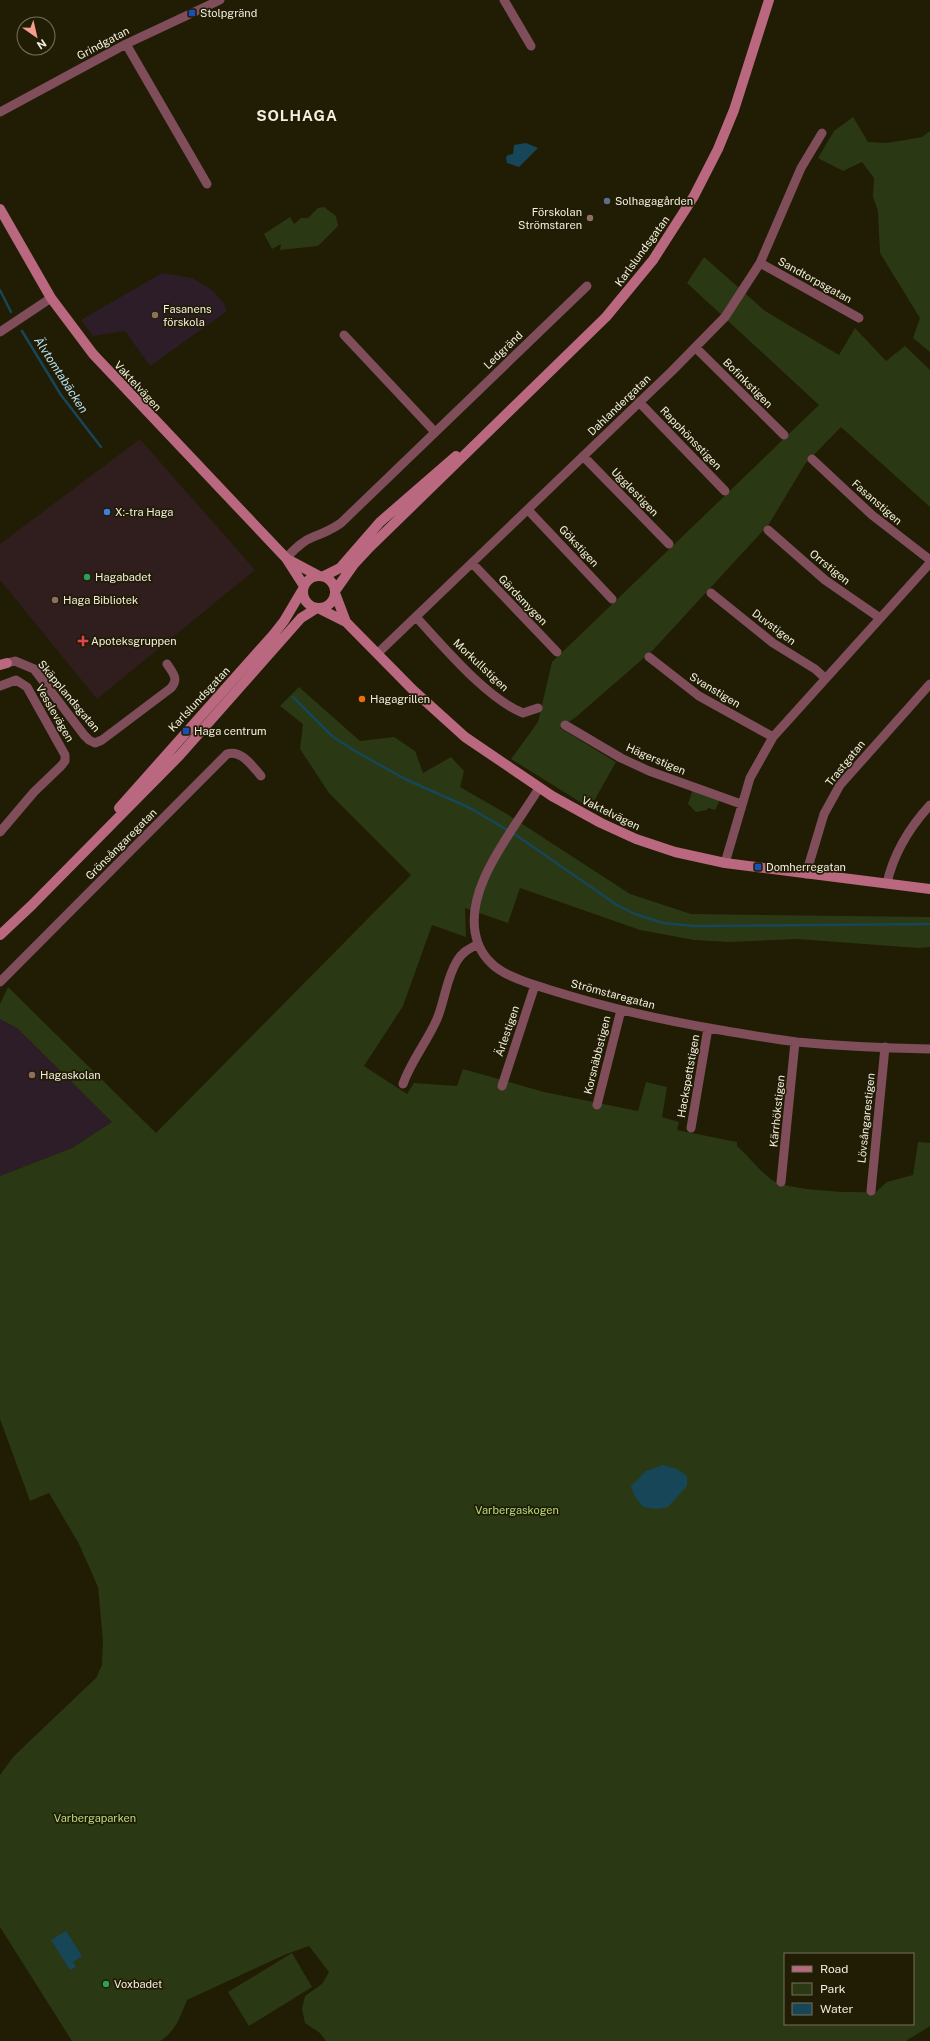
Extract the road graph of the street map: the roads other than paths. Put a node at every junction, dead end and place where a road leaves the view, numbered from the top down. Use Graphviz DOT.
graph roads {
  1 [pos="220,0"];
  2 [pos="504,0"];
  3 [pos="769,0"];
  4 [pos="126,44"];
  5 [pos="531,46"];
  6 [pos="0,112"];
  7 [pos="822,133"];
  8 [pos="207,184"];
  9 [pos="0,209"];
  10 [pos="760,263"];
  11 [pos="587,286"];
  12 [pos="51,298"];
  13 [pos="859,318"];
  14 [pos="0,332"];
  15 [pos="344,335"];
  16 [pos="696,348"];
  17 [pos="639,402"];
  18 [pos="489,430"];
  19 [pos="435,432"];
  20 [pos="784,435"];
  21 [pos="584,456"];
  22 [pos="812,459"];
  23 [pos="725,491"];
  24 [pos="528,510"];
  25 [pos="768,530"];
  26 [pos="669,544"];
  27 [pos="286,558"];
  28 [pos="930,560"];
  29 [pos="472,563"];
  30 [pos="930,563"];
  31 [pos="322,576"];
  32 [pos="303,587"];
  33 [pos="335,592"];
  34 [pos="710,593"];
  35 [pos="612,599"];
  36 [pos="318,608"];
  37 [pos="416,617"];
  38 [pos="880,618"];
  39 [pos="346,622"];
  40 [pos="556,652"];
  41 [pos="378,653"];
  42 [pos="649,657"];
  43 [pos="4,664"];
  44 [pos="167,664"];
  45 [pos="825,678"];
  46 [pos="930,684"];
  47 [pos="0,686"];
  48 [pos="538,708"];
  49 [pos="565,725"];
  50 [pos="773,737"];
  51 [pos="261,776"];
  52 [pos="539,788"];
  53 [pos="742,804"];
  54 [pos="930,805"];
  55 [pos="0,832"];
  56 [pos="725,863"];
  57 [pos="806,874"];
  58 [pos="60,877"];
  59 [pos="887,883"];
  60 [pos="930,889"];
  61 [pos="0,935"];
  62 [pos="478,944"];
  63 [pos="0,982"];
  64 [pos="535,985"];
  65 [pos="621,1010"];
  66 [pos="708,1028"];
  67 [pos="795,1042"];
  68 [pos="885,1047"];
  69 [pos="930,1048"];
  70 [pos="403,1084"];
  71 [pos="502,1086"];
  72 [pos="597,1105"];
  73 [pos="691,1128"];
  74 [pos="781,1182"];
  75 [pos="871,1191"];
  1 -- 4 [label="street, Grindgatan"];
  2 -- 5 [label="street"];
  3 -- 18 [label="main road, Karlslundsgatan"];
  4 -- 6 [label="street, Grindgatan"];
  4 -- 8 [label="street"];
  7 -- 10 [label="street, Dahlandergatan"];
  9 -- 12 [label="main road, Vaktelvägen"];
  10 -- 13 [label="street, Sandtorpsgatan"];
  10 -- 16 [label="street, Dahlandergatan"];
  11 -- 19 [label="street, Ledgränd"];
  12 -- 14 [label="street"];
  12 -- 27 [label="main road, Vaktelvägen"];
  15 -- 19 [label="street"];
  16 -- 17 [label="street, Dahlandergatan"];
  16 -- 20 [label="street, Bofinkstigen"];
  17 -- 21 [label="street, Dahlandergatan"];
  17 -- 23 [label="street, Rapphönsstigen"];
  18 -- 31 [label="main road, Karlslundsgatan"];
  18 -- 33 [label="main road, Karlslundsgatan"];
  19 -- 27 [label="street, Ledgränd"];
  21 -- 24 [label="street, Dahlandergatan"];
  21 -- 26 [label="street, Ugglestigen"];
  22 -- 28 [label="street, Fasanstigen"];
  24 -- 29 [label="street, Dahlandergatan"];
  24 -- 35 [label="street, Gökstigen"];
  25 -- 38 [label="street, Orrstigen"];
  27 -- 31 [label="main road, Vaktelvägen"];
  27 -- 32 [label="main road, Vaktelvägen"];
  29 -- 37 [label="street, Dahlandergatan"];
  29 -- 40 [label="street, Gärdsmygen"];
  30 -- 38 [label="street"];
  31 -- 32 [label="main road"];
  31 -- 33 [label="main road"];
  32 -- 36 [label="main road"];
  32 -- 58 [label="main road, Karlslundsgatan"];
  33 -- 36 [label="main road"];
  33 -- 39 [label="main road, Vaktelvägen"];
  34 -- 45 [label="street, Duvstigen"];
  36 -- 39 [label="main road, Vaktelvägen"];
  36 -- 58 [label="main road, Karlslundsgatan"];
  37 -- 41 [label="street, Dahlandergatan"];
  37 -- 48 [label="street, Morkullstigen"];
  38 -- 45 [label="street"];
  39 -- 41 [label="main road, Vaktelvägen"];
  41 -- 52 [label="main road, Vaktelvägen"];
  42 -- 50 [label="street, Svanstigen"];
  43 -- 44 [label="street, Skäpplandsgatan"];
  45 -- 50 [label="street"];
  46 -- 57 [label="street, Trastgatan"];
  47 -- 55 [label="street, Vesslevägen"];
  49 -- 53 [label="street, Hägerstigen"];
  50 -- 53 [label="street"];
  51 -- 63 [label="street, Grönsångaregatan"];
  52 -- 56 [label="main road, Vaktelvägen"];
  52 -- 62 [label="street, Strömstaregatan"];
  53 -- 56 [label="street"];
  54 -- 59 [label="street"];
  56 -- 57 [label="main road, Vaktelvägen"];
  57 -- 59 [label="main road, Vaktelvägen"];
  58 -- 61 [label="main road, Karlslundsgatan"];
  59 -- 60 [label="main road, Vaktelvägen"];
  62 -- 64 [label="street, Strömstaregatan"];
  62 -- 70 [label="street"];
  64 -- 65 [label="street, Strömstaregatan"];
  64 -- 71 [label="street, Ärlestigen"];
  65 -- 66 [label="street, Strömstaregatan"];
  65 -- 72 [label="street, Korsnäbbstigen"];
  66 -- 67 [label="street, Strömstaregatan"];
  66 -- 73 [label="street, Hackspettstigen"];
  67 -- 68 [label="street, Strömstaregatan"];
  67 -- 74 [label="street, Kärrhökstigen"];
  68 -- 69 [label="street, Strömstaregatan"];
  68 -- 75 [label="street, Lövsångarestigen"];
}
